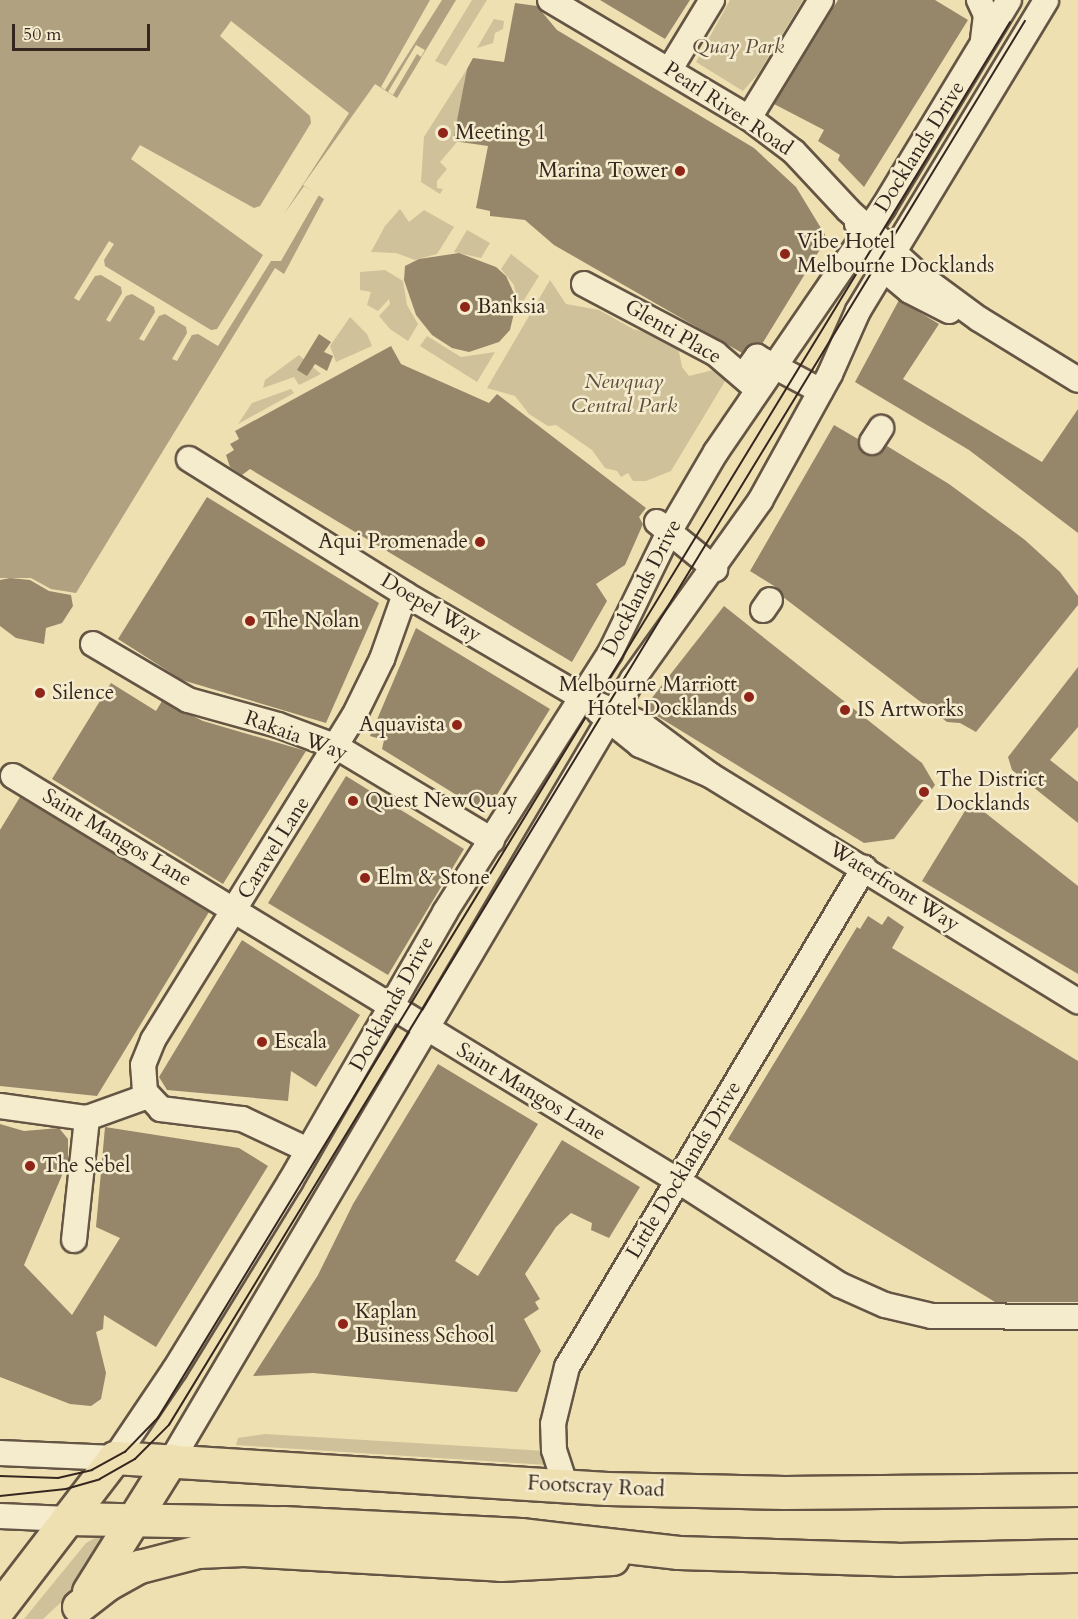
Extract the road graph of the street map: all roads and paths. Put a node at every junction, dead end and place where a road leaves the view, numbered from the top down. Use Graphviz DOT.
graph roads {
  1 [pos="550,0"];
  2 [pos="712,0"];
  3 [pos="820,0"];
  4 [pos="980,0"];
  5 [pos="1009,0"];
  6 [pos="1046,0"];
  7 [pos="981,48"];
  8 [pos="670,69"];
  9 [pos="749,118"];
  10 [pos="866,232"];
  11 [pos="889,261"];
  12 [pos="584,284"];
  13 [pos="774,366"];
  14 [pos="1078,380"];
  15 [pos="750,383"];
  16 [pos="820,391"];
  17 [pos="189,459"];
  18 [pos="663,527"];
  19 [pos="715,569"];
  20 [pos="405,594"];
  21 [pos="93,644"];
  22 [pos="581,697"];
  23 [pos="611,716"];
  24 [pos="337,747"];
  25 [pos="13,776"];
  26 [pos="492,840"];
  27 [pos="864,868"];
  28 [pos="236,910"];
  29 [pos="1078,1001"];
  30 [pos="392,1007"];
  31 [pos="428,1029"];
  32 [pos="148,1096"];
  33 [pos="0,1106"];
  34 [pos="87,1118"];
  35 [pos="308,1150"];
  36 [pos="677,1180"];
  37 [pos="74,1240"];
  38 [pos="1078,1317"];
  39 [pos="0,1453"];
  40 [pos="116,1458"];
  41 [pos="171,1461"];
  42 [pos="566,1487"];
  43 [pos="1078,1490"];
  44 [pos="0,1516"];
  45 [pos="68,1519"];
  46 [pos="135,1519"];
  47 [pos="680,1553"];
  48 [pos="1078,1556"];
  49 [pos="0,1608"];
  50 [pos="72,1613"];
  1 -- 8 [label="street, Pearl River Road"];
  2 -- 8 [label="street"];
  3 -- 9 [label="street"];
  4 -- 7 [label="street"];
  5 -- 7 [label="street, Docklands Drive"];
  6 -- 11 [label="street, Docklands Drive"];
  7 -- 10 [label="street, Docklands Drive"];
  8 -- 9 [label="street, Pearl River Road"];
  9 -- 10 [label="street, Pearl River Road"];
  10 -- 11 [label="street, Pearl River Road"];
  10 -- 13 [label="street, Docklands Drive"];
  11 -- 14 [label="street, Pearl River Road"];
  11 -- 16 [label="street, Docklands Drive"];
  12 -- 15 [label="street, Glenti Place"];
  13 -- 15 [label="street, Docklands Drive"];
  13 -- 16 [label="street"];
  15 -- 18 [label="street, Docklands Drive"];
  16 -- 19 [label="street, Docklands Drive"];
  17 -- 20 [label="street, Doepel Way"];
  18 -- 19 [label="street"];
  18 -- 22 [label="street, Docklands Drive"];
  19 -- 23 [label="street, Docklands Drive"];
  20 -- 22 [label="street, Doepel Way"];
  20 -- 24 [label="street, Caravel Lane"];
  21 -- 24 [label="street, Rakaia Way"];
  22 -- 23 [label="street, Waterfront Way"];
  22 -- 26 [label="street, Docklands Drive"];
  23 -- 27 [label="street, Waterfront Way"];
  23 -- 31 [label="street, Docklands Drive"];
  24 -- 26 [label="street, Rakaia Way"];
  24 -- 28 [label="street, Caravel Lane"];
  25 -- 28 [label="street, Saint Mangos Lane"];
  26 -- 30 [label="street, Docklands Drive"];
  27 -- 29 [label="street, Waterfront Way"];
  27 -- 36 [label="street, Little Docklands Drive"];
  28 -- 30 [label="street, Saint Mangos Lane"];
  28 -- 32 [label="street, Caravel Lane"];
  30 -- 31 [label="street, Saint Mangos Lane"];
  30 -- 35 [label="street, Docklands Drive"];
  31 -- 36 [label="street, Saint Mangos Lane"];
  31 -- 41 [label="street, Docklands Drive"];
  32 -- 34 [label="street"];
  32 -- 35 [label="street"];
  33 -- 34 [label="street"];
  34 -- 37 [label="street"];
  35 -- 40 [label="street, Docklands Drive"];
  36 -- 38 [label="street, Saint Mangos Lane"];
  36 -- 42 [label="street, Little Docklands Drive"];
  39 -- 40 [label="street"];
  40 -- 41 [label="main road, Footscray Road"];
  40 -- 45 [label="main road"];
  41 -- 42 [label="main road, Footscray Road"];
  41 -- 46 [label="main road"];
  42 -- 43 [label="main road, Footscray Road"];
  44 -- 45 [label="street"];
  45 -- 46 [label="main road"];
  45 -- 49 [label="main road"];
  46 -- 47 [label="main road"];
  46 -- 50 [label="main road"];
  47 -- 48 [label="main road"];
  47 -- 50 [label="main road"];
}
